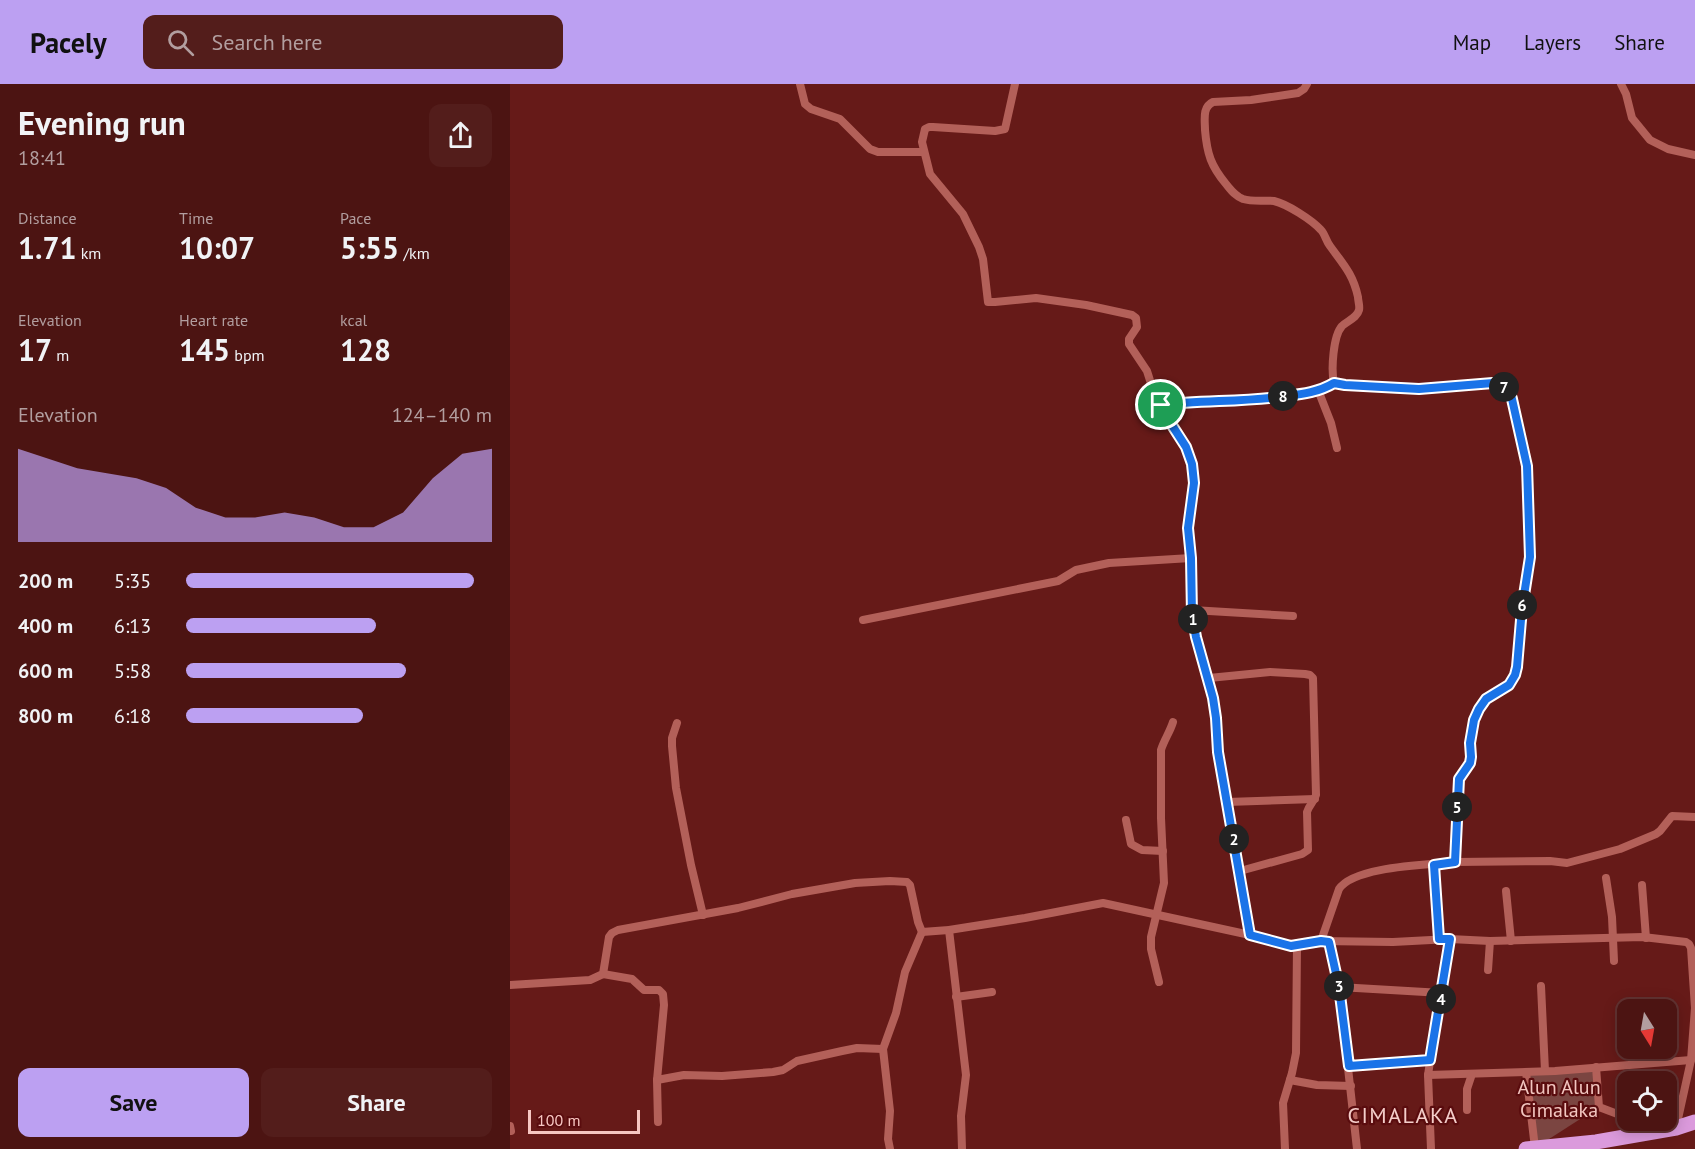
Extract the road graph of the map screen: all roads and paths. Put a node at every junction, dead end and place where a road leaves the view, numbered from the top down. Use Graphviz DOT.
graph roads {
  1 [pos="800,84"];
  2 [pos="1015,84"];
  3 [pos="1307,84"];
  4 [pos="1621,84"];
  5 [pos="923,152"];
  6 [pos="1695,155"];
  7 [pos="1334,383"];
  8 [pos="1321,391"];
  9 [pos="1161,405"];
  10 [pos="1337,448"];
  11 [pos="1191,558"];
  12 [pos="1192,610"];
  13 [pos="1293,616"];
  14 [pos="863,620"];
  15 [pos="1209,678"];
  16 [pos="1173,722"];
  17 [pos="677,723"];
  18 [pos="1315,799"];
  19 [pos="1227,802"];
  20 [pos="1695,818"];
  21 [pos="1126,820"];
  22 [pos="1163,851"];
  23 [pos="1455,862"];
  24 [pos="1434,865"];
  25 [pos="1240,871"];
  26 [pos="1606,878"];
  27 [pos="1642,885"];
  28 [pos="1506,891"];
  29 [pos="1155,914"];
  30 [pos="702,915"];
  31 [pos="949,930"];
  32 [pos="922,932"];
  33 [pos="1250,935"];
  34 [pos="1612,938"];
  35 [pos="1646,938"];
  36 [pos="1439,939"];
  37 [pos="1450,939"];
  38 [pos="1325,941"];
  39 [pos="1490,941"];
  40 [pos="1511,941"];
  41 [pos="1297,945"];
  42 [pos="1614,961"];
  43 [pos="1488,970"];
  44 [pos="603,974"];
  45 [pos="1159,982"];
  46 [pos="510,985"];
  47 [pos="1541,986"];
  48 [pos="1339,987"];
  49 [pos="992,992"];
  50 [pos="1442,993"];
  51 [pos="956,998"];
  52 [pos="883,1049"];
  53 [pos="1430,1060"];
  54 [pos="1691,1060"];
  55 [pos="1349,1066"];
  56 [pos="1596,1067"];
  57 [pos="1545,1071"];
  58 [pos="1526,1072"];
  59 [pos="1472,1074"];
  60 [pos="1428,1075"];
  61 [pos="657,1080"];
  62 [pos="1290,1080"];
  63 [pos="1351,1086"];
  64 [pos="1467,1110"];
  65 [pos="1617,1114"];
  66 [pos="658,1122"];
  67 [pos="1695,1122"];
  68 [pos="1677,1123"];
  69 [pos="510,1126"];
  70 [pos="1677,1128"];
  71 [pos="511,1131"];
  72 [pos="1659,1131"];
  73 [pos="1535,1148"];
  74 [pos="890,1149"];
  75 [pos="962,1149"];
  76 [pos="1285,1149"];
  77 [pos="1357,1149"];
  78 [pos="1431,1149"];
  79 [pos="1526,1149"];
  1 -- 5 [label="street"];
  2 -- 5 [label="street"];
  3 -- 7 [label="street"];
  4 -- 6 [label="street"];
  5 -- 9 [label="street"];
  7 -- 8 [label="street"];
  7 -- 23 [label="street"];
  8 -- 9 [label="street"];
  8 -- 10 [label="street"];
  9 -- 11 [label="street"];
  11 -- 12 [label="street"];
  11 -- 14 [label="street"];
  12 -- 13 [label="street"];
  12 -- 15 [label="street"];
  15 -- 18 [label="street"];
  15 -- 19 [label="street"];
  16 -- 22 [label="street"];
  17 -- 30 [label="street"];
  18 -- 19 [label="street"];
  18 -- 25 [label="street"];
  19 -- 25 [label="street"];
  20 -- 23 [label="street"];
  21 -- 22 [label="street"];
  22 -- 29 [label="street"];
  23 -- 24 [label="street"];
  24 -- 36 [label="street"];
  24 -- 38 [label="street"];
  25 -- 33 [label="street"];
  26 -- 34 [label="street"];
  27 -- 35 [label="street"];
  28 -- 40 [label="street"];
  29 -- 31 [label="street"];
  29 -- 33 [label="street"];
  29 -- 45 [label="street"];
  30 -- 32 [label="street"];
  30 -- 44 [label="street"];
  31 -- 32 [label="street"];
  31 -- 51 [label="street"];
  32 -- 52 [label="street"];
  33 -- 41 [label="street"];
  34 -- 35 [label="street"];
  34 -- 40 [label="street"];
  34 -- 42 [label="street"];
  35 -- 54 [label="street"];
  36 -- 37 [label="street"];
  36 -- 38 [label="street"];
  37 -- 39 [label="street"];
  37 -- 50 [label="street"];
  38 -- 41 [label="street"];
  38 -- 48 [label="street"];
  39 -- 40 [label="street"];
  39 -- 43 [label="street"];
  41 -- 62 [label="street"];
  44 -- 46 [label="street"];
  44 -- 61 [label="street"];
  47 -- 57 [label="street"];
  48 -- 50 [label="street"];
  48 -- 55 [label="street"];
  49 -- 51 [label="street"];
  50 -- 53 [label="street"];
  51 -- 75 [label="street"];
  52 -- 61 [label="street"];
  52 -- 74 [label="street"];
  53 -- 55 [label="street"];
  53 -- 60 [label="street"];
  54 -- 56 [label="street"];
  54 -- 68 [label="street"];
  55 -- 63 [label="street"];
  56 -- 57 [label="street"];
  56 -- 65 [label="street"];
  57 -- 58 [label="street"];
  58 -- 59 [label="street"];
  58 -- 73 [label="street"];
  59 -- 60 [label="street"];
  59 -- 64 [label="street"];
  60 -- 78 [label="street"];
  61 -- 66 [label="street"];
  62 -- 63 [label="street"];
  62 -- 76 [label="street"];
  63 -- 77 [label="street"];
  67 -- 70 [label="highway"];
  69 -- 71 [label="street"];
  72 -- 73 [label="highway"];
  73 -- 79 [label="highway"];
}
